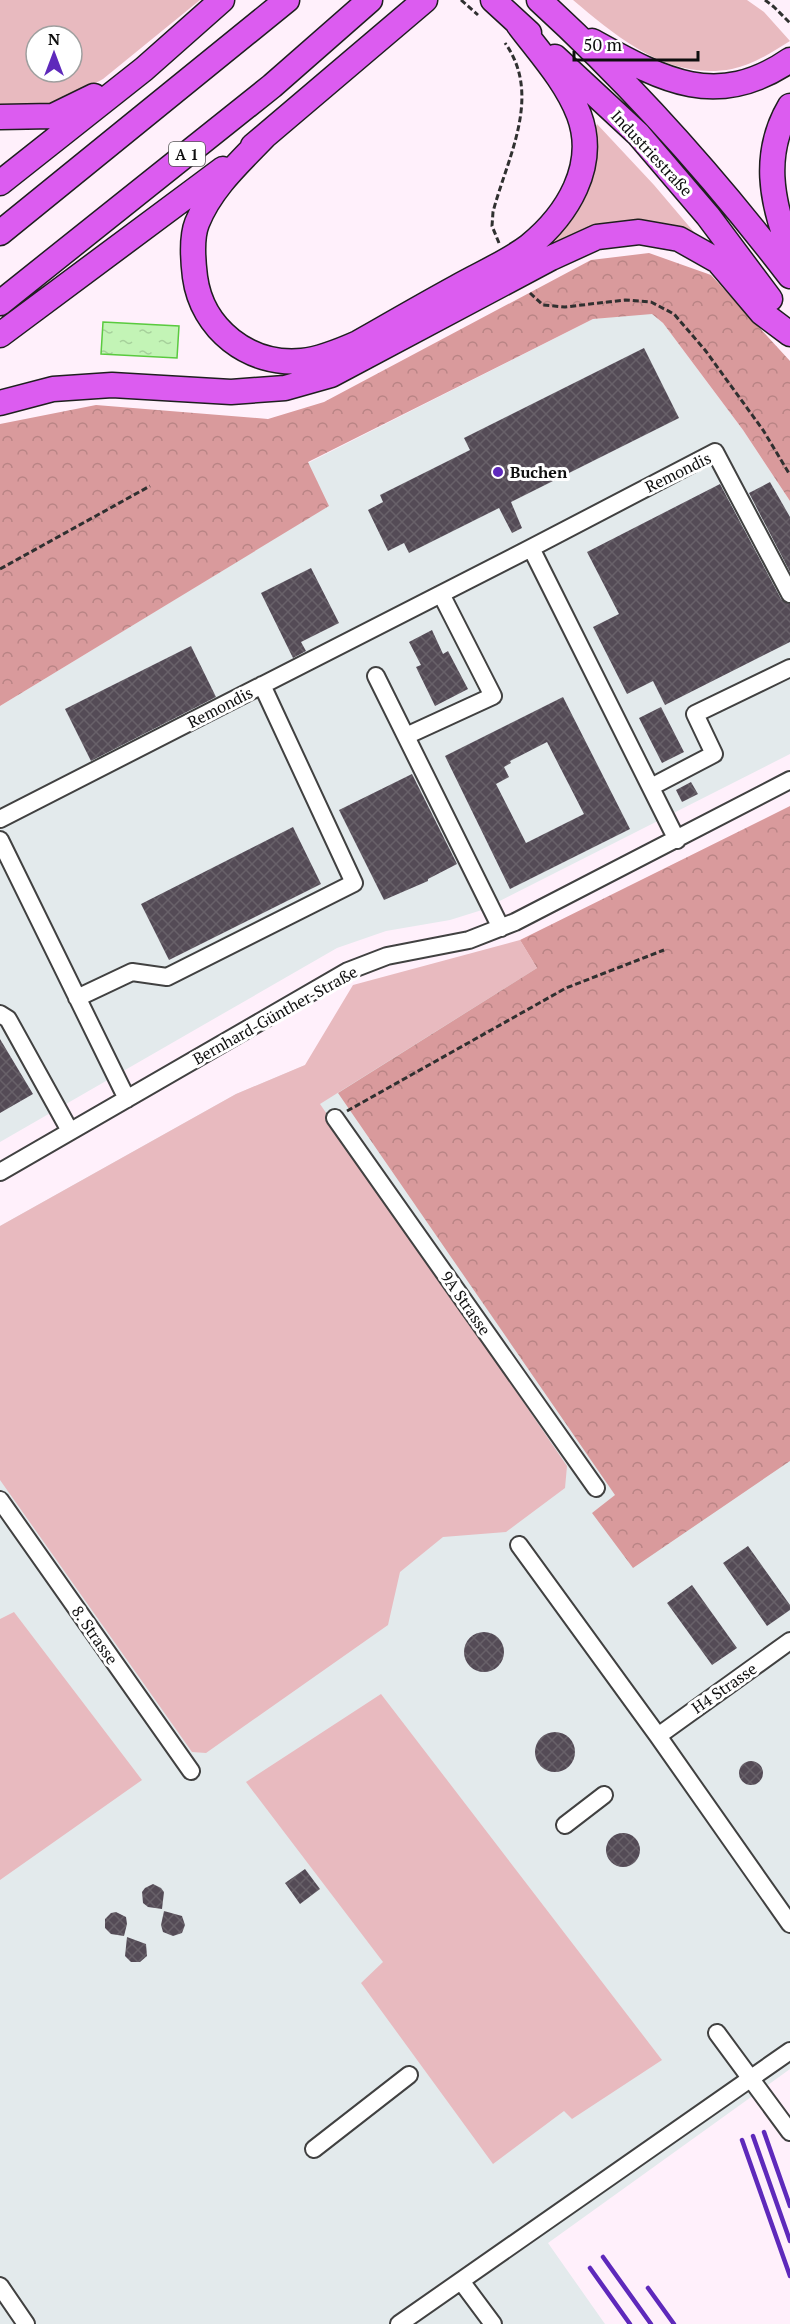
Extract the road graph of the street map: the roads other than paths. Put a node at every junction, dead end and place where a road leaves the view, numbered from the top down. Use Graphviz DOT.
graph roads {
  1 [pos="222,0"];
  2 [pos="287,0"];
  3 [pos="370,0"];
  4 [pos="425,0"];
  5 [pos="539,0"];
  6 [pos="488,10"];
  7 [pos="570,29"];
  8 [pos="512,33"];
  9 [pos="179,36"];
  10 [pos="790,60"];
  11 [pos="790,106"];
  12 [pos="0,117"];
  13 [pos="264,137"];
  14 [pos="0,183"];
  15 [pos="0,233"];
  16 [pos="790,250"];
  17 [pos="790,276"];
  18 [pos="0,303"];
  19 [pos="790,325"];
  20 [pos="790,334"];
  21 [pos="0,335"];
  22 [pos="0,403"];
  23 [pos="531,548"];
  24 [pos="441,594"];
  25 [pos="790,594"];
  26 [pos="790,668"];
  27 [pos="376,676"];
  28 [pos="262,685"];
  29 [pos="406,736"];
  30 [pos="790,780"];
  31 [pos="651,787"];
  32 [pos="0,819"];
  33 [pos="0,840"];
  34 [pos="677,840"];
  35 [pos="501,928"];
  36 [pos="77,999"];
  37 [pos="0,1014"];
  38 [pos="127,1098"];
  39 [pos="336,1118"];
  40 [pos="70,1131"];
  41 [pos="0,1172"];
  42 [pos="596,1488"];
  43 [pos="0,1500"];
  44 [pos="519,1545"];
  45 [pos="790,1641"];
  46 [pos="658,1736"];
  47 [pos="191,1771"];
  48 [pos="604,1795"];
  49 [pos="565,1825"];
  50 [pos="790,1924"];
  51 [pos="717,2033"];
  52 [pos="790,2051"];
  53 [pos="409,2075"];
  54 [pos="751,2078"];
  55 [pos="790,2132"];
  56 [pos="314,2149"];
  57 [pos="461,2281"];
  58 [pos="0,2286"];
  59 [pos="26,2324"];
  60 [pos="399,2324"];
  61 [pos="493,2324"];
  1 -- 9 [label="highway"];
  2 -- 15 [label="highway"];
  3 -- 18 [label="highway, A 1"];
  4 -- 13 [label="highway"];
  5 -- 7 [label="highway, Industriestraße"];
  6 -- 8 [label="highway, Industriestraße"];
  7 -- 10 [label="highway"];
  7 -- 17 [label="highway, Industriestraße"];
  8 -- 13 [label="highway"];
  8 -- 19 [label="highway, Industriestraße"];
  9 -- 12 [label="highway"];
  9 -- 14 [label="highway"];
  11 -- 16 [label="highway"];
  13 -- 21 [label="highway"];
  20 -- 22 [label="highway"];
  23 -- 24 [label="street, Remondis"];
  23 -- 25 [label="street, Remondis"];
  23 -- 31 [label="street"];
  24 -- 28 [label="street, Remondis"];
  24 -- 29 [label="street"];
  26 -- 31 [label="street"];
  27 -- 29 [label="street"];
  28 -- 32 [label="street, Remondis"];
  28 -- 36 [label="street"];
  29 -- 35 [label="street"];
  30 -- 34 [label="street, Bernhard-Günther-Straße"];
  31 -- 34 [label="street"];
  33 -- 36 [label="street"];
  34 -- 35 [label="street, Bernhard-Günther-Straße"];
  35 -- 38 [label="street, Bernhard-Günther-Straße"];
  36 -- 38 [label="street"];
  37 -- 40 [label="street"];
  38 -- 40 [label="street, Bernhard-Günther-Straße"];
  39 -- 42 [label="street, 9A Strasse"];
  40 -- 41 [label="street, Bernhard-Günther-Straße"];
  43 -- 47 [label="street, 8. Strasse"];
  44 -- 46 [label="street"];
  45 -- 46 [label="street, H4 Strasse"];
  46 -- 50 [label="street"];
  48 -- 49 [label="street"];
  51 -- 54 [label="street"];
  52 -- 54 [label="street"];
  53 -- 56 [label="street"];
  54 -- 55 [label="street"];
  54 -- 57 [label="street"];
  57 -- 60 [label="street"];
  57 -- 61 [label="street"];
  58 -- 59 [label="street"];
}
